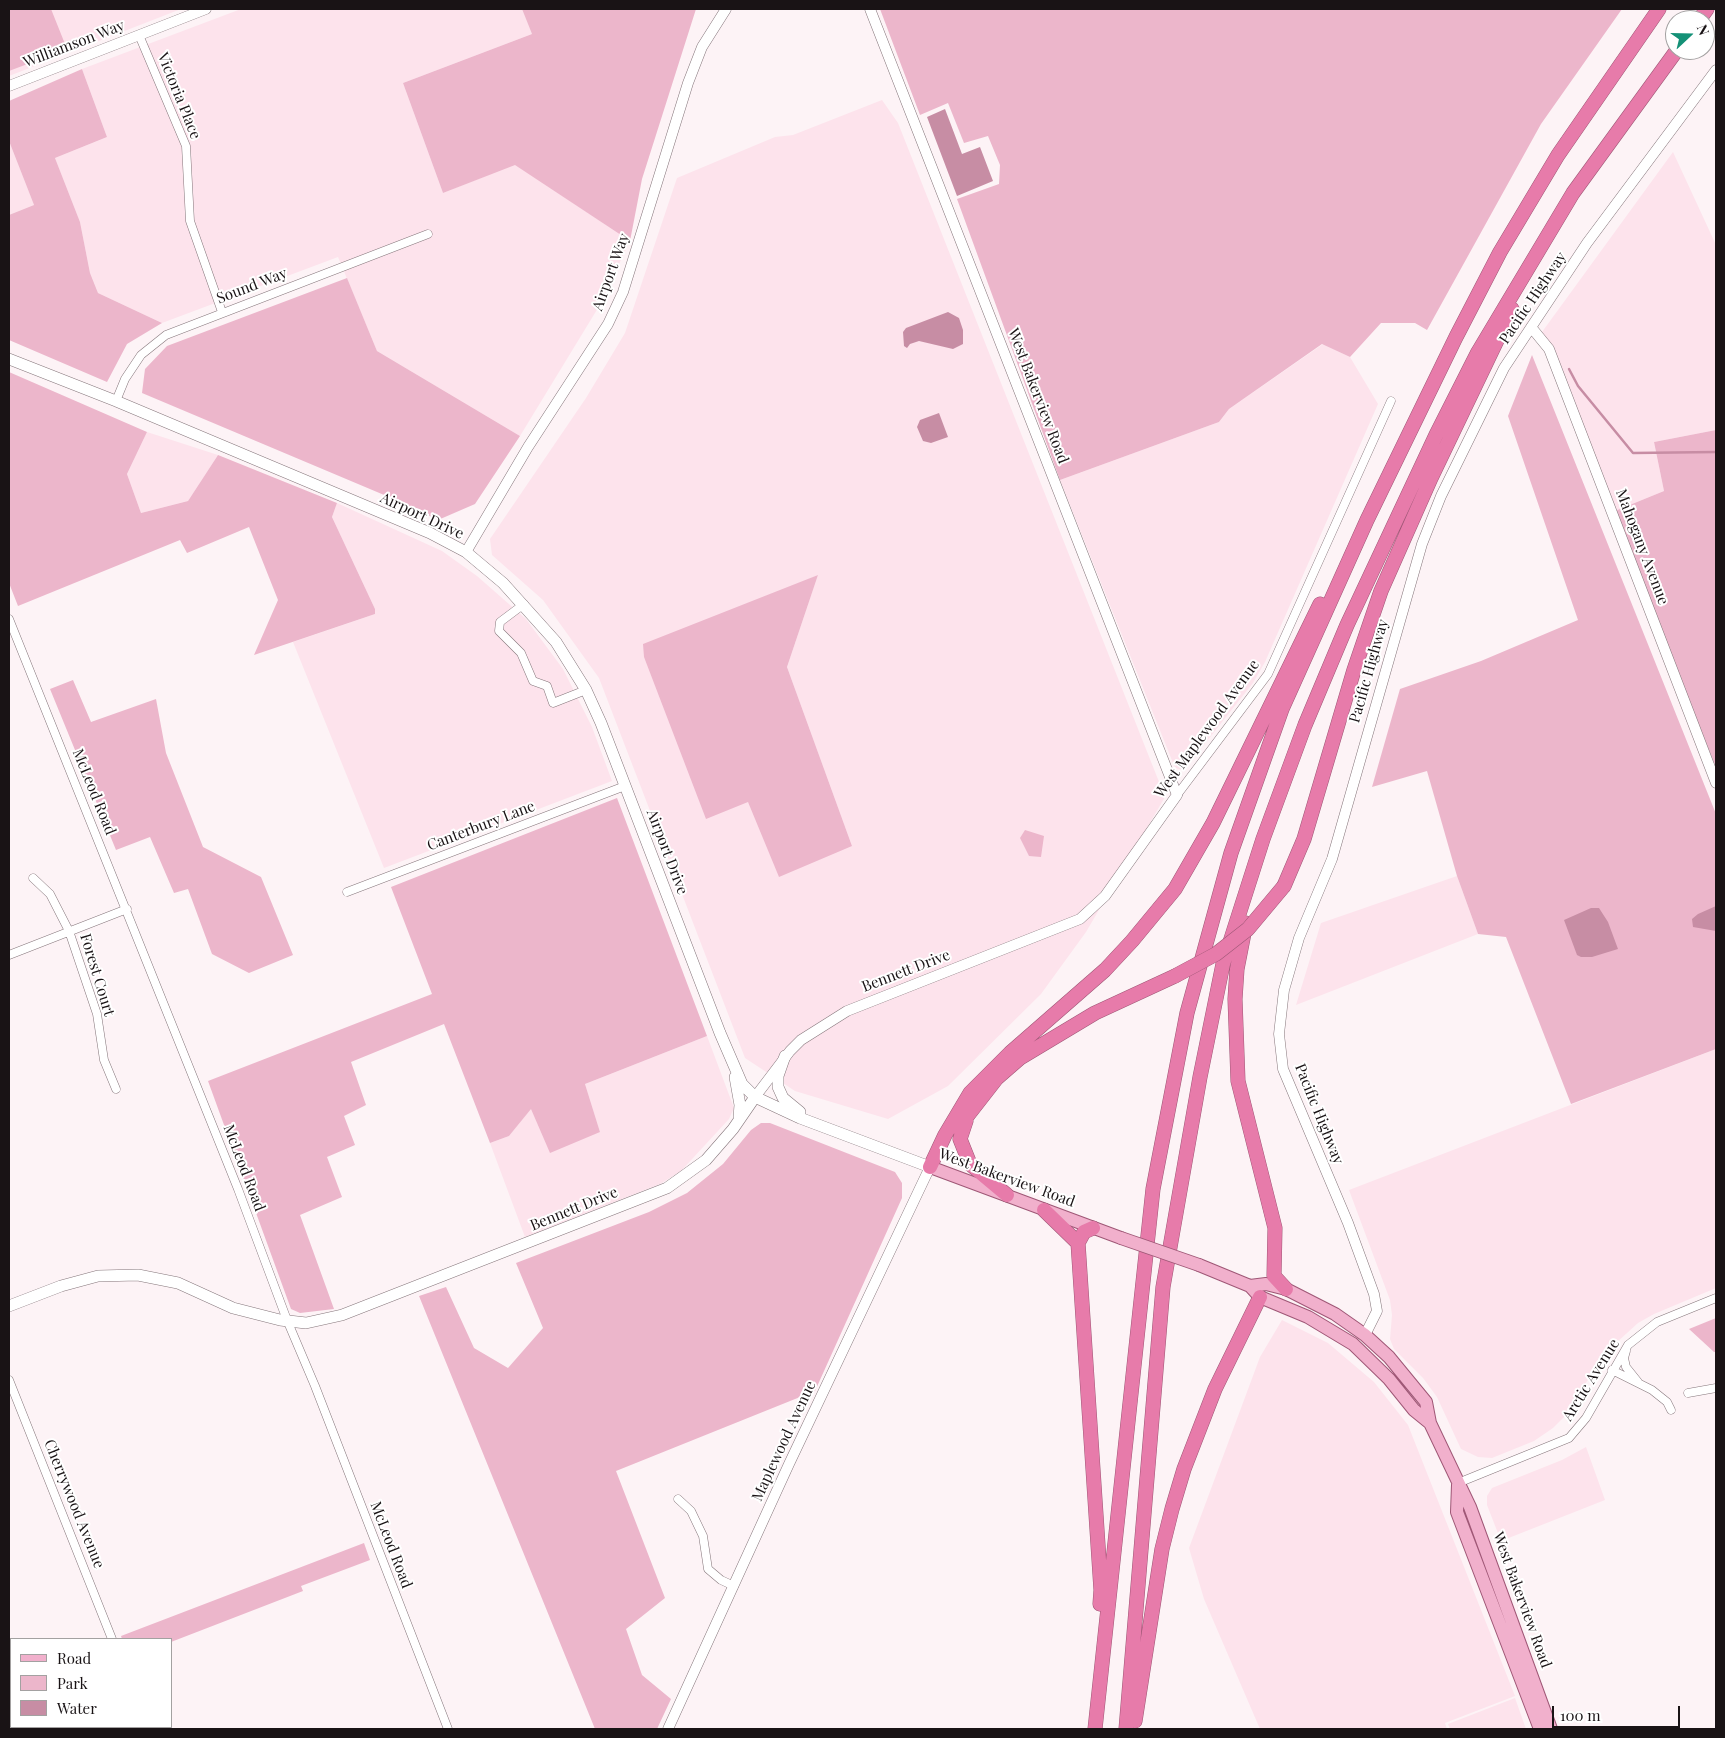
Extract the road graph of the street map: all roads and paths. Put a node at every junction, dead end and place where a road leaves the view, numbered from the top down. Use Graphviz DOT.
graph roads {
  1 [pos="206,9"];
  2 [pos="726,9"];
  3 [pos="870,9"];
  4 [pos="1659,9"];
  5 [pos="139,35"];
  6 [pos="1670,60"];
  7 [pos="1716,70"];
  8 [pos="9,86"];
  9 [pos="1549,233"];
  10 [pos="428,234"];
  11 [pos="222,312"];
  12 [pos="1532,327"];
  13 [pos="9,359"];
  14 [pos="116,401"];
  15 [pos="1391,401"];
  16 [pos="1368,520"];
  17 [pos="466,552"];
  18 [pos="524,604"];
  19 [pos="9,619"];
  20 [pos="586,690"];
  21 [pos="1716,782"];
  22 [pos="625,786"];
  23 [pos="1177,795"];
  24 [pos="1263,839"];
  25 [pos="32,878"];
  26 [pos="348,892"];
  27 [pos="127,909"];
  28 [pos="1080,919"];
  29 [pos="69,931"];
  30 [pos="9,955"];
  31 [pos="785,1056"];
  32 [pos="732,1063"];
  33 [pos="116,1089"];
  34 [pos="755,1097"];
  35 [pos="973,1107"];
  36 [pos="736,1124"];
  37 [pos="829,1130"];
  38 [pos="930,1167"];
  39 [pos="1007,1195"];
  40 [pos="1044,1210"];
  41 [pos="1093,1228"];
  42 [pos="1078,1243"];
  43 [pos="1250,1286"];
  44 [pos="1286,1288"];
  45 [pos="1260,1297"];
  46 [pos="1716,1298"];
  47 [pos="9,1306"];
  48 [pos="286,1320"];
  49 [pos="1364,1335"];
  50 [pos="1628,1344"];
  51 [pos="1612,1370"];
  52 [pos="9,1380"];
  53 [pos="1640,1383"];
  54 [pos="1716,1388"];
  55 [pos="1688,1392"];
  56 [pos="1671,1410"];
  57 [pos="1430,1423"];
  58 [pos="1458,1483"];
  59 [pos="678,1499"];
  60 [pos="734,1586"];
  61 [pos="112,1638"];
  62 [pos="1521,1679"];
  63 [pos="448,1729"];
  64 [pos="668,1729"];
  65 [pos="1093,1729"];
  66 [pos="1126,1729"];
  67 [pos="1133,1729"];
  68 [pos="1540,1729"];
  69 [pos="1551,1729"];
  1 -- 5 [label="street, Williamson Way"];
  2 -- 17 [label="street, Airport Way"];
  3 -- 23 [label="street, West Bakerview Road"];
  4 -- 16 [label="highway"];
  5 -- 8 [label="street, Williamson Way"];
  5 -- 11 [label="street, Victoria Place"];
  6 -- 9 [label="highway"];
  7 -- 12 [label="street, Pacific Highway"];
  9 -- 24 [label="highway"];
  9 -- 35 [label="highway, bridge"];
  10 -- 11 [label="street, Sound Way"];
  11 -- 14 [label="street, Sound Way"];
  12 -- 21 [label="street, Mahogany Avenue"];
  12 -- 49 [label="street, Pacific Highway"];
  13 -- 14 [label="main road, Airport Drive"];
  14 -- 17 [label="main road, Airport Drive"];
  15 -- 23 [label="street, West Maplewood Avenue"];
  16 -- 38 [label="highway"];
  16 -- 65 [label="highway"];
  17 -- 18 [label="main road, Airport Drive"];
  18 -- 20 [label="main road, Airport Drive"];
  18 -- 20 [label="street"];
  19 -- 27 [label="street, McLeod Road"];
  20 -- 22 [label="main road, Airport Drive"];
  22 -- 26 [label="street, Canterbury Lane"];
  22 -- 32 [label="main road, Airport Drive"];
  23 -- 28 [label="street, West Maplewood Avenue"];
  24 -- 44 [label="highway"];
  24 -- 66 [label="highway"];
  25 -- 29 [label="street, Forest Court"];
  27 -- 29 [label="street"];
  27 -- 48 [label="street, McLeod Road"];
  28 -- 31 [label="street, Bennett Drive"];
  29 -- 30 [label="street"];
  29 -- 33 [label="street, Forest Court"];
  31 -- 34 [label="street, Bennett Drive"];
  31 -- 37 [label="main road"];
  32 -- 34 [label="main road, Airport Drive"];
  32 -- 36 [label="main road"];
  34 -- 36 [label="main road, Bennett Drive"];
  34 -- 37 [label="main road, West Bakerview Road"];
  35 -- 38 [label="highway"];
  35 -- 39 [label="highway"];
  36 -- 48 [label="main road, Bennett Drive"];
  37 -- 38 [label="main road, West Bakerview Road"];
  38 -- 39 [label="main road, West Bakerview Road"];
  38 -- 60 [label="street, Maplewood Avenue"];
  39 -- 40 [label="main road, West Bakerview Road"];
  40 -- 41 [label="main road, West Bakerview Road"];
  40 -- 42 [label="highway"];
  41 -- 42 [label="highway"];
  41 -- 43 [label="main road, West Bakerview Road, bridge"];
  42 -- 65 [label="highway"];
  43 -- 44 [label="main road, West Bakerview Road"];
  43 -- 45 [label="main road, West Bakerview Road"];
  44 -- 49 [label="main road, West Bakerview Road"];
  45 -- 57 [label="main road, West Bakerview Road"];
  45 -- 67 [label="highway"];
  46 -- 50 [label="street, Arctic Avenue"];
  47 -- 48 [label="main road, Bennett Drive"];
  48 -- 63 [label="street, McLeod Road"];
  49 -- 57 [label="main road, West Bakerview Road"];
  50 -- 51 [label="street, Arctic Avenue"];
  50 -- 53 [label="street"];
  51 -- 53 [label="street"];
  51 -- 58 [label="street, Arctic Avenue"];
  52 -- 61 [label="street, Cherrywood Avenue"];
  53 -- 56 [label="street"];
  54 -- 55 [label="street"];
  57 -- 58 [label="main road, West Bakerview Road"];
  58 -- 62 [label="main road, West Bakerview Road"];
  58 -- 69 [label="main road, West Bakerview Road"];
  59 -- 60 [label="street"];
  60 -- 64 [label="street, Maplewood Avenue"];
  62 -- 68 [label="main road, West Bakerview Road"];
  62 -- 69 [label="main road"];
}
